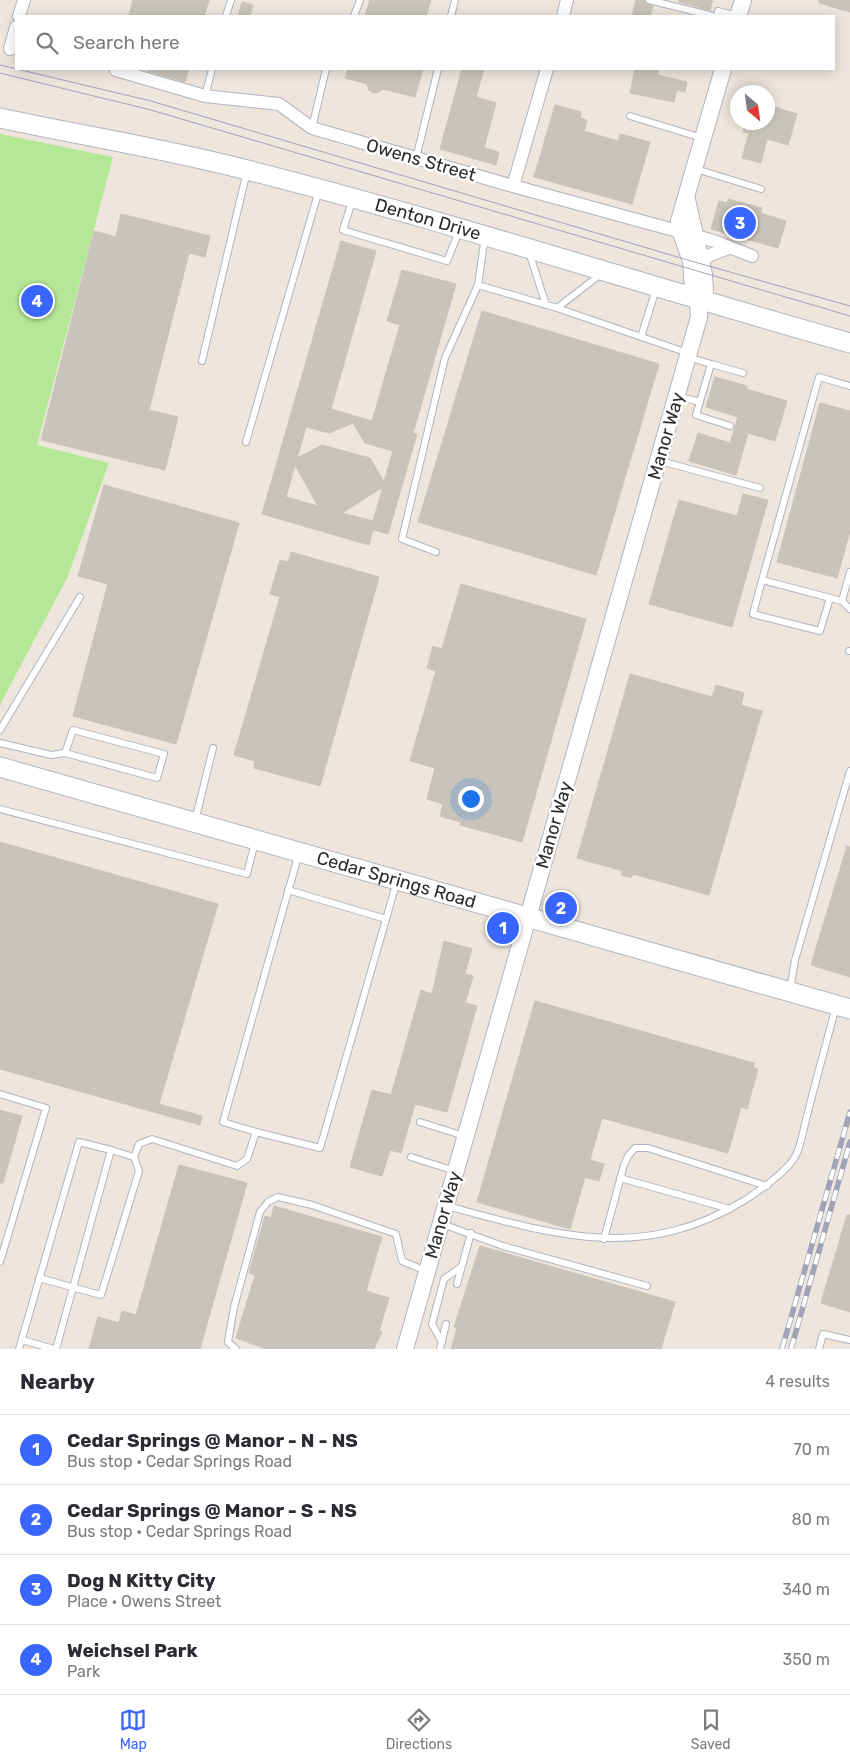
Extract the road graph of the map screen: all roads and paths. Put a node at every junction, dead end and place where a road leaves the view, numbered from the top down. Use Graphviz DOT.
graph roads {
  1 [pos="24,0"];
  2 [pos="231,0"];
  3 [pos="360,0"];
  4 [pos="455,0"];
  5 [pos="567,0"];
  6 [pos="649,0"];
  7 [pos="743,0"];
  8 [pos="19,15"];
  9 [pos="226,15"];
  10 [pos="354,15"];
  11 [pos="451,15"];
  12 [pos="562,15"];
  13 [pos="708,15"];
  14 [pos="717,15"];
  15 [pos="734,15"];
  16 [pos="738,15"];
  17 [pos="15,34"];
  18 [pos="10,49"];
  19 [pos="116,70"];
  20 [pos="212,70"];
  21 [pos="326,70"];
  22 [pos="438,70"];
  23 [pos="547,70"];
  24 [pos="723,70"];
  25 [pos="205,96"];
  26 [pos="630,116"];
  27 [pos="0,118"];
  28 [pos="312,128"];
  29 [pos="703,138"];
  30 [pos="416,158"];
  31 [pos="695,168"];
  32 [pos="248,170"];
  33 [pos="513,186"];
  34 [pos="319,188"];
  35 [pos="761,189"];
  36 [pos="352,198"];
  37 [pos="460,228"];
  38 [pos="688,234"];
  39 [pos="486,235"];
  40 [pos="528,248"];
  41 [pos="729,248"];
  42 [pos="752,256"];
  43 [pos="702,261"];
  44 [pos="604,272"];
  45 [pos="478,285"];
  46 [pos="656,288"];
  47 [pos="698,301"];
  48 [pos="546,305"];
  49 [pos="558,308"];
  50 [pos="641,337"];
  51 [pos="850,343"];
  52 [pos="689,355"];
  53 [pos="202,361"];
  54 [pos="711,364"];
  55 [pos="744,373"];
  56 [pos="850,386"];
  57 [pos="677,396"];
  58 [pos="700,402"];
  59 [pos="730,426"];
  60 [pos="246,442"];
  61 [pos="659,460"];
  62 [pos="760,488"];
  63 [pos="436,552"];
  64 [pos="850,572"];
  65 [pos="762,580"];
  66 [pos="80,597"];
  67 [pos="830,598"];
  68 [pos="842,601"];
  69 [pos="850,609"];
  70 [pos="0,730"];
  71 [pos="0,743"];
  72 [pos="212,748"];
  73 [pos="65,753"];
  74 [pos="0,767"];
  75 [pos="850,771"];
  76 [pos="0,810"];
  77 [pos="194,822"];
  78 [pos="256,839"];
  79 [pos="299,852"];
  80 [pos="398,880"];
  81 [pos="288,890"];
  82 [pos="528,917"];
  83 [pos="386,919"];
  84 [pos="789,992"];
  85 [pos="843,1007"];
  86 [pos="0,1094"];
  87 [pos="420,1122"];
  88 [pos="256,1132"];
  89 [pos="465,1137"];
  90 [pos="111,1150"];
  91 [pos="134,1157"];
  92 [pos="411,1157"];
  93 [pos="456,1171"];
  94 [pos="620,1178"];
  95 [pos="767,1186"];
  96 [pos="446,1206"];
  97 [pos="730,1209"];
  98 [pos="441,1223"];
  99 [pos="470,1233"];
  100 [pos="604,1239"];
  101 [pos="0,1262"];
  102 [pos="461,1267"];
  103 [pos="427,1271"];
  104 [pos="40,1278"];
  105 [pos="457,1284"];
  106 [pos="647,1286"];
  107 [pos="73,1288"];
  108 [pos="446,1324"];
  109 [pos="22,1340"];
  110 [pos="850,1340"];
  111 [pos="441,1346"];
  112 [pos="19,1349"];
  113 [pos="55,1349"];
  114 [pos="236,1349"];
  115 [pos="405,1349"];
  116 [pos="819,1349"];
  1 -- 8 [label="street"];
  2 -- 9 [label="lane"];
  3 -- 10 [label="lane"];
  4 -- 11 [label="lane"];
  5 -- 12 [label="street"];
  6 -- 13 [label="lane"];
  7 -- 16 [label="street"];
  14 -- 15 [label="lane"];
  17 -- 18 [label="street"];
  19 -- 25 [label="street, Owens Street"];
  20 -- 25 [label="lane"];
  21 -- 28 [label="lane"];
  22 -- 30 [label="lane"];
  23 -- 33 [label="street"];
  24 -- 29 [label="street, Manor Way"];
  25 -- 28 [label="street, Owens Street"];
  26 -- 29 [label="lane"];
  27 -- 32 [label="main road, Denton Drive"];
  28 -- 30 [label="street, Owens Street"];
  29 -- 31 [label="street, Manor Way"];
  30 -- 33 [label="street, Owens Street"];
  31 -- 35 [label="lane"];
  31 -- 38 [label="street, Manor Way"];
  32 -- 34 [label="main road, Denton Drive"];
  32 -- 53 [label="lane"];
  33 -- 38 [label="street, Owens Street"];
  34 -- 36 [label="main road, Denton Drive"];
  34 -- 60 [label="lane"];
  36 -- 37 [label="main road, Denton Drive"];
  36 -- 37 [label="lane"];
  37 -- 39 [label="main road, Denton Drive"];
  38 -- 41 [label="street, Owens Street"];
  38 -- 43 [label="street, Manor Way"];
  38 -- 47 [label="street, Manor Way"];
  39 -- 40 [label="main road, Denton Drive"];
  39 -- 45 [label="lane"];
  40 -- 44 [label="main road, Denton Drive"];
  40 -- 48 [label="lane"];
  41 -- 42 [label="street, Owens Street"];
  41 -- 43 [label="street"];
  43 -- 47 [label="street, Manor Way"];
  44 -- 46 [label="main road, Denton Drive"];
  44 -- 49 [label="lane"];
  45 -- 48 [label="lane"];
  45 -- 63 [label="lane"];
  46 -- 47 [label="main road, Denton Drive"];
  46 -- 50 [label="lane"];
  47 -- 51 [label="main road, Denton Drive"];
  47 -- 52 [label="street, Manor Way"];
  48 -- 49 [label="lane"];
  49 -- 50 [label="lane"];
  50 -- 52 [label="lane"];
  52 -- 54 [label="lane"];
  52 -- 57 [label="street, Manor Way"];
  54 -- 55 [label="lane"];
  54 -- 58 [label="lane"];
  56 -- 65 [label="lane"];
  57 -- 58 [label="lane"];
  57 -- 61 [label="street, Manor Way"];
  58 -- 59 [label="lane"];
  61 -- 62 [label="lane"];
  61 -- 82 [label="street, Manor Way"];
  64 -- 68 [label="lane"];
  65 -- 67 [label="lane"];
  65 -- 67 [label="lane"];
  66 -- 70 [label="lane"];
  67 -- 68 [label="lane"];
  68 -- 69 [label="lane"];
  71 -- 73 [label="lane"];
  72 -- 77 [label="lane"];
  73 -- 73 [label="lane"];
  74 -- 77 [label="main road, Cedar Springs Road"];
  75 -- 84 [label="lane"];
  76 -- 78 [label="lane"];
  77 -- 78 [label="main road, Cedar Springs Road"];
  78 -- 79 [label="main road, Cedar Springs Road"];
  79 -- 80 [label="main road, Cedar Springs Road"];
  79 -- 81 [label="lane"];
  80 -- 82 [label="main road, Cedar Springs Road"];
  80 -- 83 [label="lane"];
  81 -- 83 [label="lane"];
  81 -- 88 [label="lane"];
  82 -- 84 [label="main road, Cedar Springs Road"];
  82 -- 89 [label="street, Manor Way"];
  83 -- 88 [label="lane"];
  84 -- 85 [label="main road, Cedar Springs Road"];
  85 -- 95 [label="lane"];
  86 -- 101 [label="lane"];
  87 -- 89 [label="lane"];
  88 -- 91 [label="lane"];
  89 -- 93 [label="street, Manor Way"];
  90 -- 91 [label="lane"];
  90 -- 104 [label="lane"];
  90 -- 107 [label="lane"];
  91 -- 107 [label="lane"];
  92 -- 93 [label="lane"];
  93 -- 96 [label="street, Manor Way"];
  94 -- 95 [label="lane"];
  94 -- 97 [label="lane"];
  94 -- 100 [label="lane"];
  95 -- 97 [label="lane"];
  96 -- 98 [label="street, Manor Way"];
  96 -- 100 [label="lane"];
  97 -- 100 [label="lane"];
  98 -- 99 [label="lane"];
  98 -- 103 [label="street, Manor Way"];
  99 -- 102 [label="lane"];
  99 -- 106 [label="lane"];
  102 -- 105 [label="lane"];
  102 -- 111 [label="lane"];
  103 -- 114 [label="lane"];
  103 -- 115 [label="street, Manor Way"];
  104 -- 107 [label="lane"];
  104 -- 109 [label="lane"];
  107 -- 113 [label="lane"];
  108 -- 111 [label="lane"];
  109 -- 112 [label="lane"];
  109 -- 113 [label="lane"];
  110 -- 116 [label="lane"];
}
